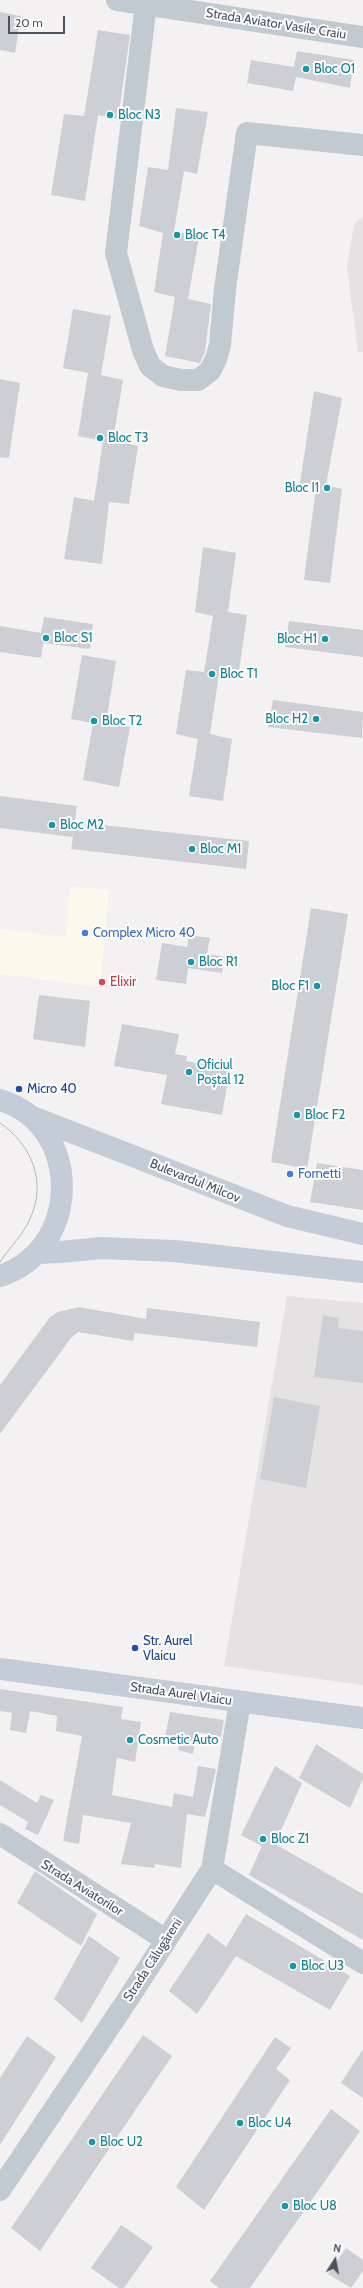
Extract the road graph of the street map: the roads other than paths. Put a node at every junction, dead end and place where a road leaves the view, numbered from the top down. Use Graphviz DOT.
graph roads {
  1 [pos="117,0"];
  2 [pos="146,4"];
  3 [pos="363,37"];
  4 [pos="363,145"];
  5 [pos="0,1100"];
  6 [pos="30,1116"];
  7 [pos="363,1234"];
  8 [pos="37,1253"];
  9 [pos="363,1272"];
  10 [pos="3,1280"];
  11 [pos="0,1670"];
  12 [pos="240,1702"];
  13 [pos="363,1718"];
  14 [pos="0,1834"];
  15 [pos="212,1869"];
  16 [pos="166,1940"];
  17 [pos="363,1963"];
  18 [pos="0,2190"];
  1 -- 2 [label="street, Strada Aviator Vasile Craiu"];
  2 -- 3 [label="street, Strada Aviator Vasile Craiu"];
  2 -- 4 [label="street"];
  5 -- 6 [label="street"];
  6 -- 7 [label="street, Bulevardul Milcov"];
  6 -- 8 [label="street"];
  8 -- 9 [label="street"];
  8 -- 10 [label="street"];
  11 -- 12 [label="street, Strada Aurel Vlaicu"];
  12 -- 13 [label="street, Strada Aurel Vlaicu"];
  12 -- 15 [label="street, Strada Călugăreni"];
  14 -- 16 [label="street, Strada Aviatorilor"];
  15 -- 16 [label="street, Strada Călugăreni"];
  15 -- 17 [label="street"];
  16 -- 18 [label="street, Strada Călugăreni"];
}
